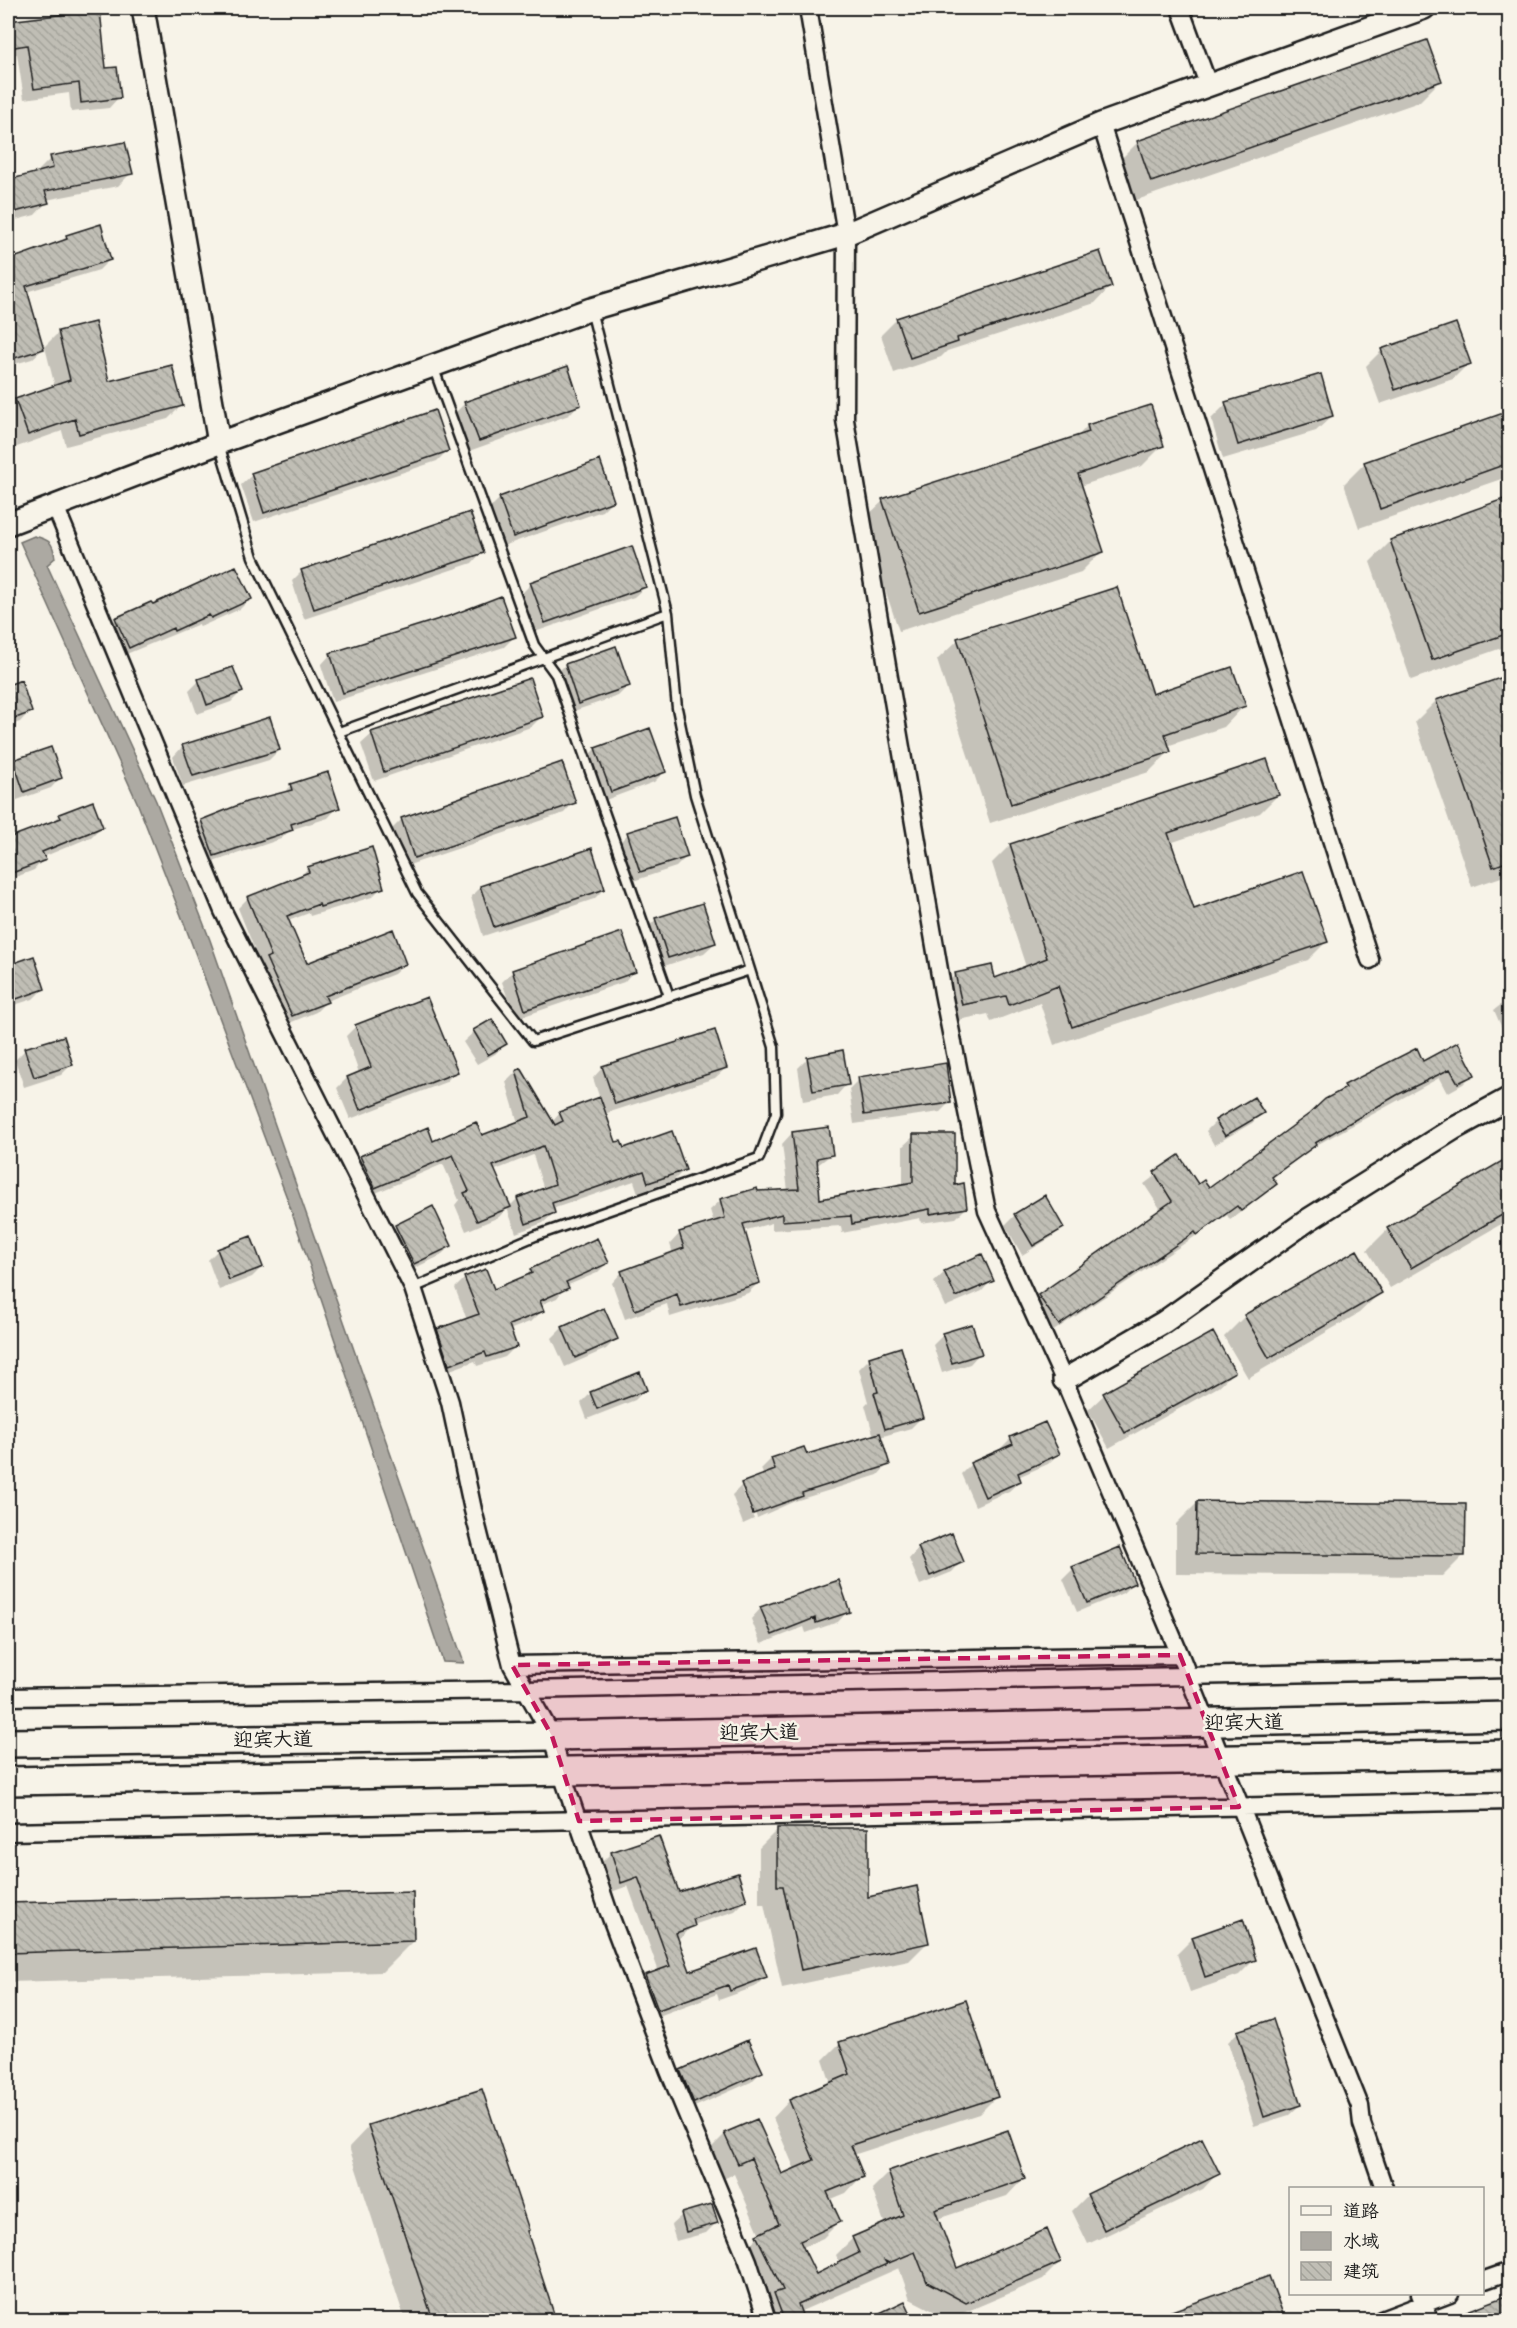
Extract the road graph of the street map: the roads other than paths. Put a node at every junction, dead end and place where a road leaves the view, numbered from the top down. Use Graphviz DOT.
graph roads {
  1 [pos="143,8"];
  2 [pos="808,8"];
  3 [pos="1180,8"];
  4 [pos="1424,8"];
  5 [pos="1394,12"];
  6 [pos="1208,84"];
  7 [pos="1101,124"];
  8 [pos="846,234"];
  9 [pos="591,309"];
  10 [pos="433,365"];
  11 [pos="219,443"];
  12 [pos="55,506"];
  13 [pos="8,524"];
  14 [pos="668,613"];
  15 [pos="544,660"];
  16 [pos="339,732"];
  17 [pos="1370,960"];
  18 [pos="750,970"];
  19 [pos="669,996"];
  20 [pos="1509,1098"];
  21 [pos="413,1288"];
  22 [pos="1064,1380"];
  23 [pos="1180,1655"];
  24 [pos="512,1665"];
  25 [pos="1509,1669"];
  26 [pos="1188,1676"];
  27 [pos="526,1690"];
  28 [pos="8,1697"];
  29 [pos="1509,1716"];
  30 [pos="1207,1723"];
  31 [pos="552,1736"];
  32 [pos="8,1743"];
  33 [pos="1509,1754"];
  34 [pos="1221,1761"];
  35 [pos="561,1771"];
  36 [pos="8,1781"];
  37 [pos="1509,1801"];
  38 [pos="1239,1807"];
  39 [pos="579,1821"];
  40 [pos="8,1832"];
  41 [pos="1384,2187"];
  42 [pos="1509,2271"];
  43 [pos="1484,2280"];
  44 [pos="1444,2295"];
  45 [pos="1422,2299"];
  46 [pos="767,2320"];
  47 [pos="1381,2320"];
  48 [pos="1430,2320"];
  1 -- 11 [label="street"];
  2 -- 8 [label="street"];
  3 -- 6 [label="street"];
  4 -- 5 [label="street"];
  5 -- 6 [label="street"];
  6 -- 7 [label="street"];
  7 -- 8 [label="street"];
  7 -- 17 [label="street"];
  8 -- 9 [label="street"];
  8 -- 22 [label="street"];
  9 -- 10 [label="street"];
  9 -- 14 [label="lane"];
  10 -- 11 [label="street"];
  10 -- 15 [label="lane"];
  11 -- 12 [label="street"];
  11 -- 16 [label="lane"];
  12 -- 13 [label="street"];
  12 -- 21 [label="street"];
  14 -- 15 [label="lane"];
  14 -- 18 [label="lane"];
  15 -- 16 [label="lane"];
  15 -- 19 [label="lane"];
  16 -- 19 [label="lane"];
  18 -- 19 [label="lane"];
  18 -- 21 [label="lane"];
  20 -- 22 [label="street"];
  21 -- 24 [label="street"];
  22 -- 23 [label="street"];
  23 -- 24 [label="street"];
  23 -- 26 [label="street"];
  24 -- 27 [label="street"];
  25 -- 26 [label="street"];
  26 -- 27 [label="street"];
  26 -- 30 [label="street"];
  27 -- 28 [label="street"];
  27 -- 31 [label="street"];
  29 -- 30 [label="main road, 迎宾大道"];
  30 -- 31 [label="main road, 迎宾大道"];
  30 -- 34 [label="street"];
  31 -- 32 [label="main road, 迎宾大道"];
  31 -- 35 [label="street"];
  33 -- 34 [label="main road, 迎宾大道"];
  34 -- 35 [label="main road, 迎宾大道"];
  34 -- 38 [label="street"];
  35 -- 36 [label="main road, 迎宾大道"];
  35 -- 39 [label="street"];
  37 -- 38 [label="street"];
  38 -- 39 [label="street"];
  38 -- 41 [label="street"];
  39 -- 40 [label="street"];
  39 -- 46 [label="street"];
  42 -- 43 [label="street"];
  44 -- 45 [label="street"];
  45 -- 47 [label="street"];
  45 -- 48 [label="street"];
}
